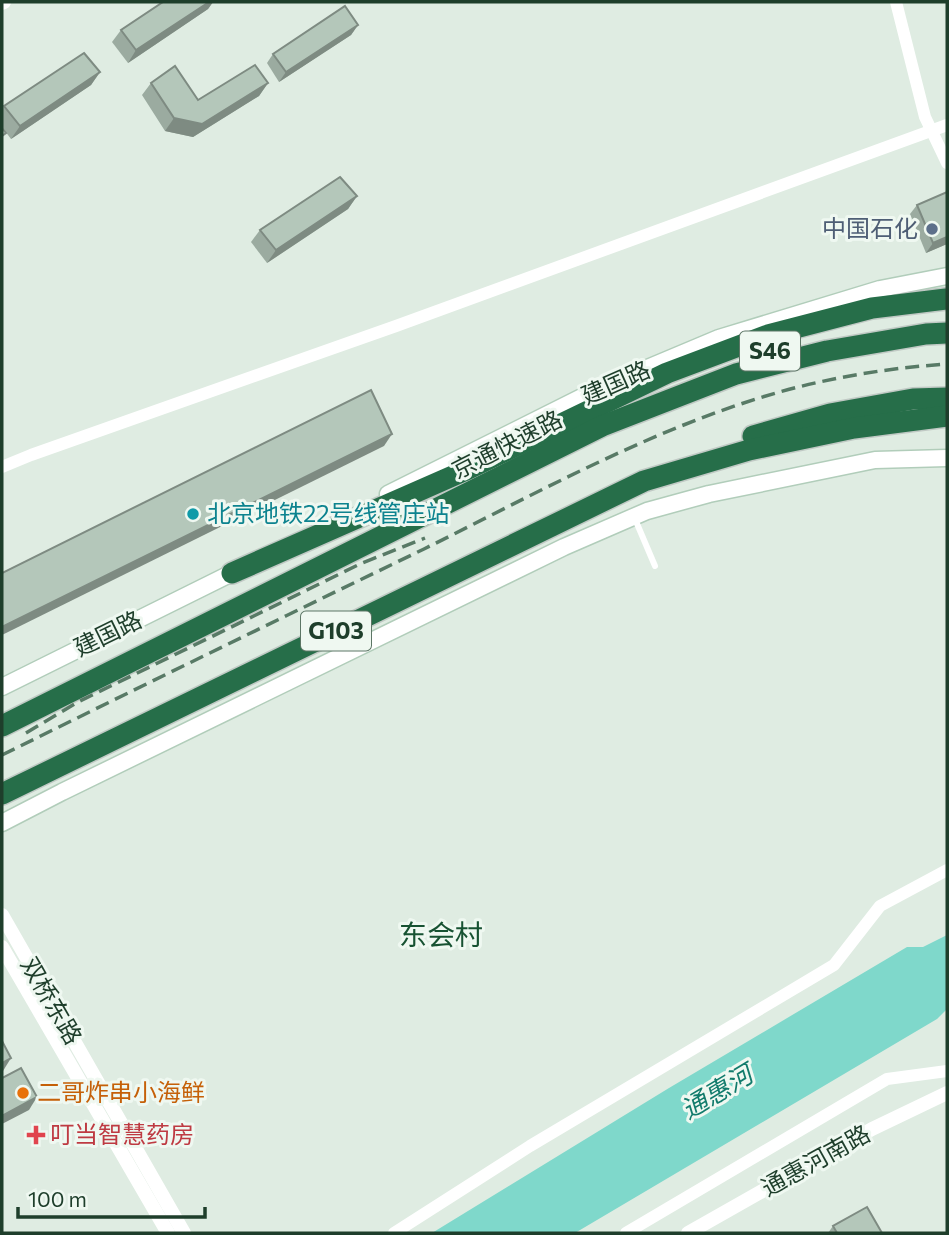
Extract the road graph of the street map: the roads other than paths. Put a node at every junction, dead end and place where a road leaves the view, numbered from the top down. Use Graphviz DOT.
graph roads {
  1 [pos="896,2"];
  2 [pos="947,125"];
  3 [pos="933,130"];
  4 [pos="947,163"];
  5 [pos="947,276"];
  6 [pos="947,299"];
  7 [pos="947,333"];
  8 [pos="947,398"];
  9 [pos="947,416"];
  10 [pos="603,426"];
  11 [pos="947,458"];
  12 [pos="2,467"];
  13 [pos="644,481"];
  14 [pos="634,517"];
  15 [pos="655,566"];
  16 [pos="232,573"];
  17 [pos="2,687"];
  18 [pos="2,726"];
  19 [pos="2,794"];
  20 [pos="2,823"];
  21 [pos="947,870"];
  22 [pos="2,915"];
  23 [pos="2,947"];
  24 [pos="947,1071"];
  25 [pos="947,1093"];
  26 [pos="168,1233"];
  27 [pos="184,1233"];
  28 [pos="394,1233"];
  29 [pos="626,1233"];
  30 [pos="688,1233"];
  1 -- 3 [label="street"];
  2 -- 3 [label="street"];
  3 -- 4 [label="street"];
  3 -- 12 [label="street"];
  5 -- 16 [label="main road, 建国路"];
  6 -- 10 [label="highway, S46"];
  6 -- 16 [label="highway"];
  7 -- 10 [label="highway, 京通快速路 / G103"];
  8 -- 13 [label="highway"];
  9 -- 13 [label="highway, G103"];
  10 -- 18 [label="highway, 京通快速路 / G103"];
  11 -- 14 [label="main road"];
  13 -- 19 [label="highway, G103"];
  14 -- 15 [label="lane"];
  14 -- 20 [label="main road"];
  16 -- 17 [label="main road, 建国路"];
  21 -- 28 [label="street"];
  22 -- 27 [label="street, 双桥东路"];
  23 -- 26 [label="street, 双桥东路"];
  24 -- 29 [label="street"];
  25 -- 30 [label="street, 通惠河南路"];
}
